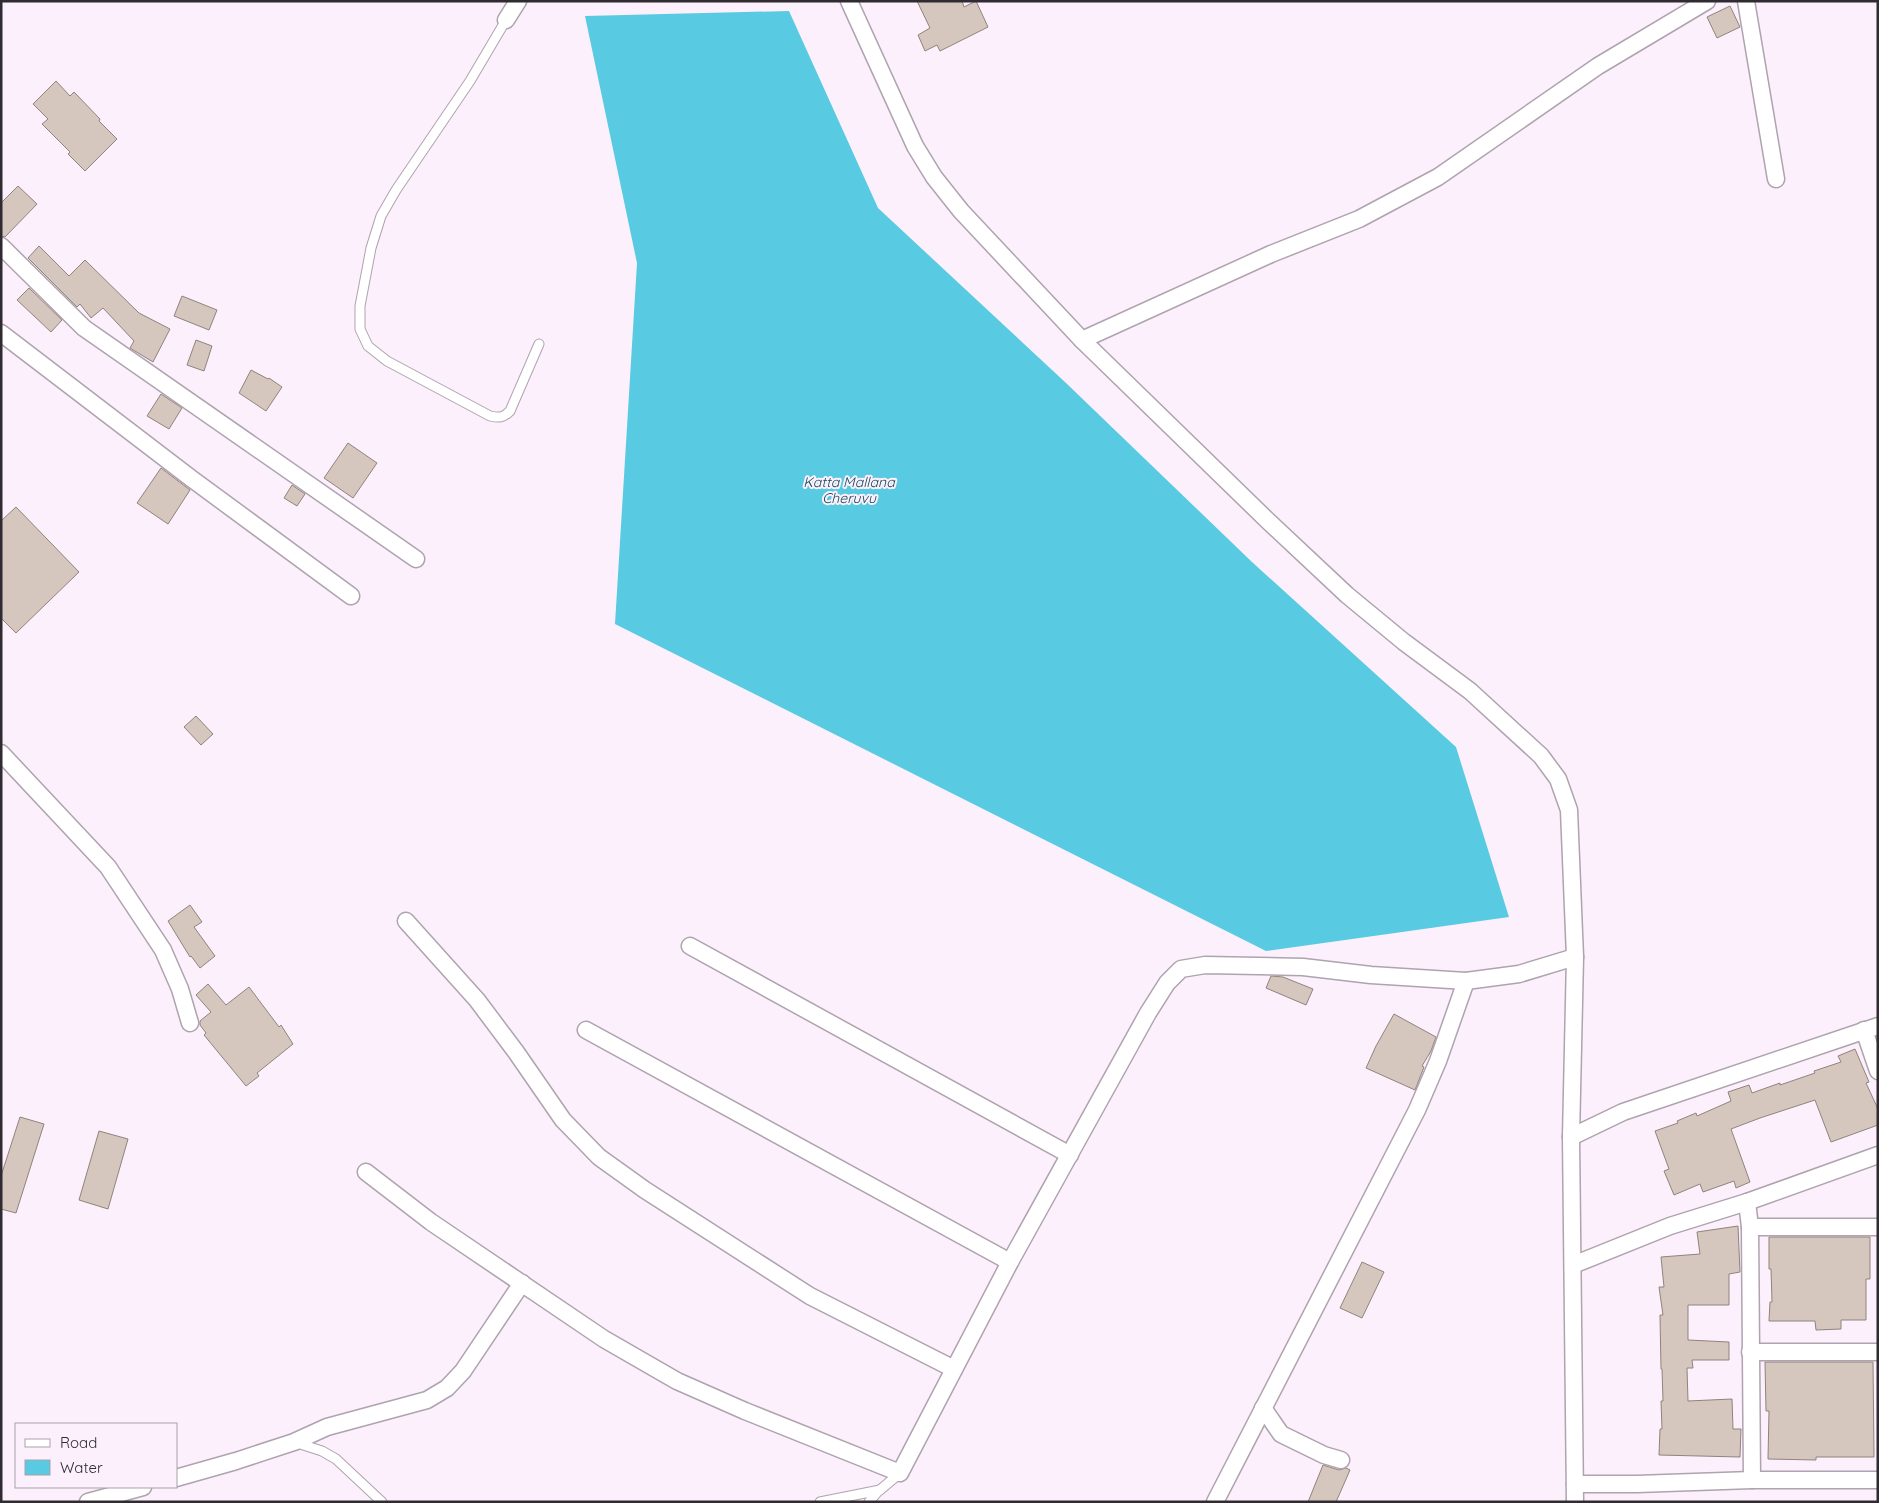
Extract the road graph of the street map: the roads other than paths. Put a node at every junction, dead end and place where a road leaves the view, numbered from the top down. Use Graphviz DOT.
graph roads {
  1 [pos="518,1"];
  2 [pos="849,1"];
  3 [pos="1707,1"];
  4 [pos="1746,1"];
  5 [pos="506,20"];
  6 [pos="1776,179"];
  7 [pos="1,246"];
  8 [pos="1,333"];
  9 [pos="1082,340"];
  10 [pos="538,344"];
  11 [pos="416,560"];
  12 [pos="351,596"];
  13 [pos="1,753"];
  14 [pos="406,921"];
  15 [pos="690,946"];
  16 [pos="1574,957"];
  17 [pos="1466,981"];
  18 [pos="190,1023"];
  19 [pos="1871,1028"];
  20 [pos="586,1030"];
  21 [pos="1878,1071"];
  22 [pos="1571,1137"];
  23 [pos="1070,1155"];
  24 [pos="1878,1155"];
  25 [pos="366,1172"];
  26 [pos="1747,1202"];
  27 [pos="1750,1227"];
  28 [pos="1878,1227"];
  29 [pos="1010,1262"];
  30 [pos="1573,1264"];
  31 [pos="522,1283"];
  32 [pos="1750,1352"];
  33 [pos="1878,1352"];
  34 [pos="954,1369"];
  35 [pos="1263,1408"];
  36 [pos="294,1442"];
  37 [pos="1341,1460"];
  38 [pos="900,1473"];
  39 [pos="178,1477"];
  40 [pos="1752,1480"];
  41 [pos="1878,1480"];
  42 [pos="1575,1484"];
  43 [pos="139,1488"];
  44 [pos="880,1490"];
  45 [pos="108,1499"];
  46 [pos="88,1502"];
  47 [pos="382,1502"];
  48 [pos="820,1502"];
  49 [pos="869,1502"];
  50 [pos="1215,1502"];
  51 [pos="1575,1502"];
  1 -- 5 [label="street"];
  2 -- 9 [label="street"];
  3 -- 9 [label="street"];
  4 -- 6 [label="street"];
  5 -- 10 [label="lane"];
  7 -- 11 [label="street"];
  8 -- 12 [label="street"];
  9 -- 16 [label="street"];
  13 -- 18 [label="street"];
  14 -- 34 [label="street"];
  15 -- 23 [label="street"];
  16 -- 17 [label="street"];
  16 -- 22 [label="street"];
  17 -- 23 [label="street"];
  17 -- 35 [label="street"];
  19 -- 21 [label="street"];
  19 -- 22 [label="street"];
  20 -- 29 [label="street"];
  22 -- 30 [label="street"];
  23 -- 29 [label="street"];
  24 -- 26 [label="street"];
  25 -- 31 [label="street"];
  26 -- 27 [label="street"];
  26 -- 30 [label="street"];
  27 -- 28 [label="street"];
  27 -- 32 [label="street"];
  29 -- 34 [label="street"];
  30 -- 42 [label="street"];
  31 -- 36 [label="street"];
  31 -- 38 [label="street"];
  32 -- 33 [label="street"];
  32 -- 40 [label="street"];
  34 -- 38 [label="street"];
  35 -- 37 [label="street"];
  35 -- 50 [label="street"];
  36 -- 39 [label="street"];
  36 -- 47 [label="lane"];
  38 -- 44 [label="lane"];
  40 -- 41 [label="street"];
  40 -- 42 [label="street"];
  42 -- 51 [label="street"];
  43 -- 45 [label="street"];
  44 -- 48 [label="lane"];
  44 -- 49 [label="lane"];
  45 -- 46 [label="street"];
}
